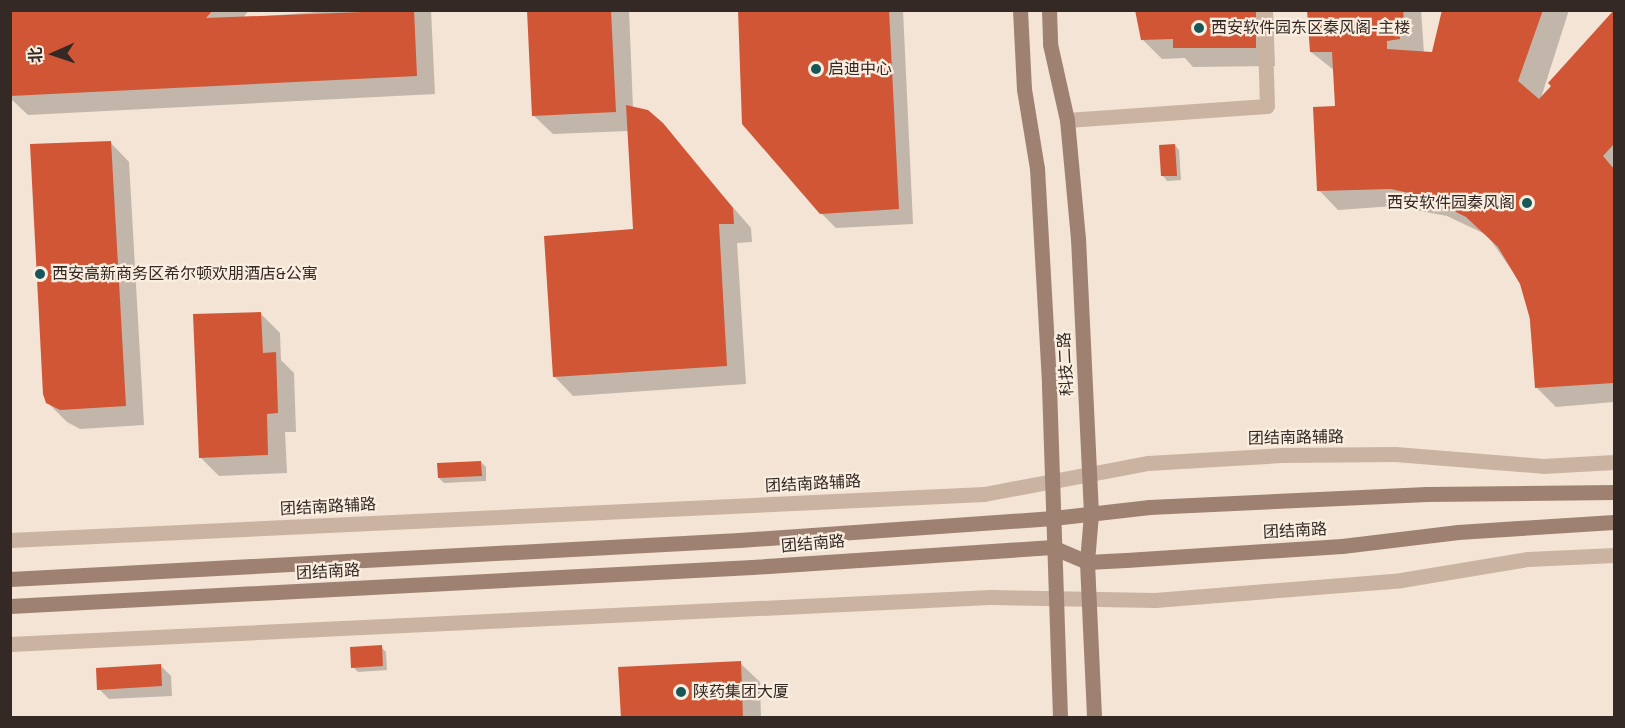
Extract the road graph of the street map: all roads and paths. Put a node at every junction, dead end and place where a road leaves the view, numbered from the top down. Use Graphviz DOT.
graph roads {
  1 [pos="1020,10"];
  2 [pos="1048,10"];
  3 [pos="1264,10"];
  4 [pos="1067,120"];
  5 [pos="1614,462"];
  6 [pos="1089,474"];
  7 [pos="1052,481"];
  8 [pos="1614,492"];
  9 [pos="1091,514"];
  10 [pos="1053,518"];
  11 [pos="1614,522"];
  12 [pos="10,540"];
  13 [pos="1052,547"];
  14 [pos="1614,555"];
  15 [pos="1088,562"];
  16 [pos="10,579"];
  17 [pos="1054,598"];
  18 [pos="1089,599"];
  19 [pos="10,606"];
  20 [pos="10,644"];
  21 [pos="1060,717"];
  22 [pos="1094,717"];
  1 -- 7 [label="main road, 科技二路"];
  2 -- 4 [label="main road, 科技二路"];
  3 -- 4 [label="street"];
  4 -- 6 [label="main road, 科技二路"];
  5 -- 6 [label="street, 团结南路辅路"];
  6 -- 7 [label="street, 团结南路辅路"];
  6 -- 9 [label="main road, 科技二路"];
  7 -- 10 [label="main road, 科技二路"];
  7 -- 12 [label="street, 团结南路辅路"];
  8 -- 9 [label="main road, 团结南路"];
  9 -- 10 [label="main road, 团结南路"];
  9 -- 15 [label="main road, 科技二路"];
  10 -- 13 [label="main road, 科技二路"];
  10 -- 16 [label="main road, 团结南路"];
  11 -- 15 [label="main road, 团结南路"];
  13 -- 15 [label="main road, 团结南路"];
  13 -- 17 [label="main road, 科技二路"];
  13 -- 19 [label="main road, 团结南路"];
  14 -- 18 [label="street"];
  15 -- 18 [label="main road, 科技二路"];
  17 -- 18 [label="street"];
  17 -- 20 [label="street"];
  17 -- 21 [label="main road, 科技二路"];
  18 -- 22 [label="main road, 科技二路"];
}
